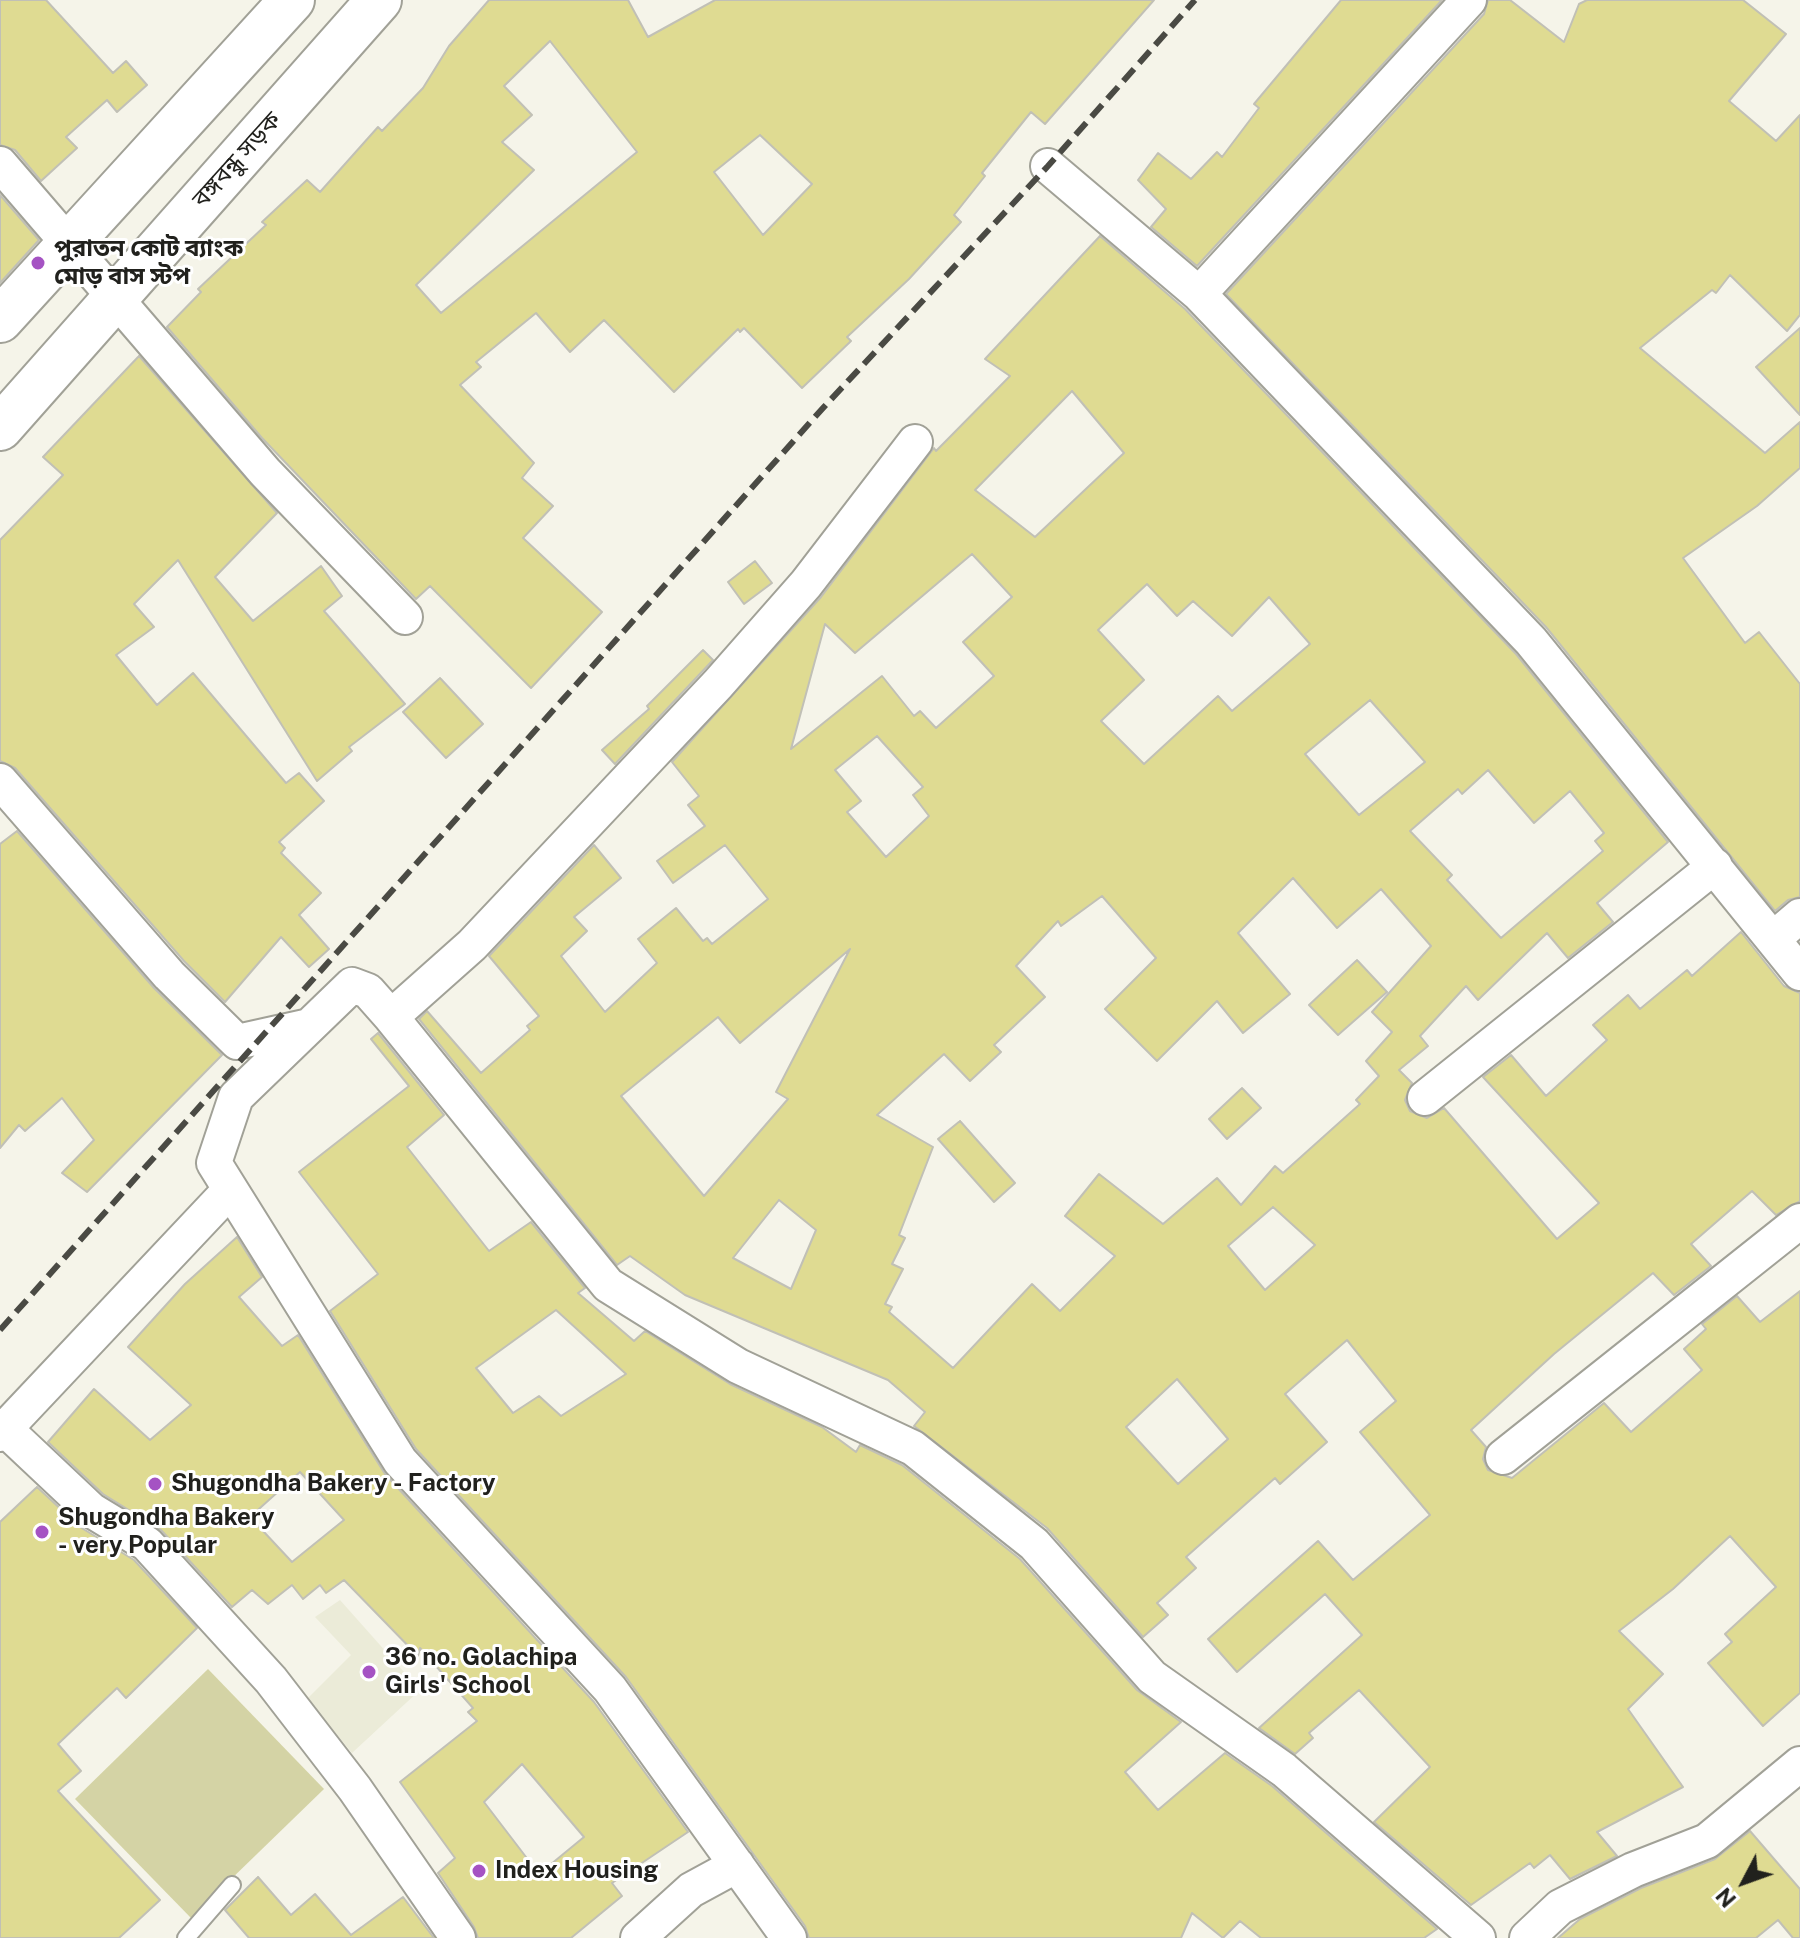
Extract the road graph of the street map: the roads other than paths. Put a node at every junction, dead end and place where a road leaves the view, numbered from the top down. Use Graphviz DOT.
graph roads {
  1 [pos="292,0"];
  2 [pos="379,0"];
  3 [pos="1469,0"];
  4 [pos="0,164"];
  5 [pos="1048,166"];
  6 [pos="69,242"];
  7 [pos="1199,294"];
  8 [pos="115,297"];
  9 [pos="0,320"];
  10 [pos="0,428"];
  11 [pos="915,442"];
  12 [pos="405,617"];
  13 [pos="0,781"];
  14 [pos="1715,866"];
  15 [pos="1800,916"];
  16 [pos="1773,939"];
  17 [pos="1800,973"];
  18 [pos="391,1017"];
  19 [pos="309,1025"];
  20 [pos="1425,1098"];
  21 [pos="230,1190"];
  22 [pos="1800,1221"];
  23 [pos="2,1432"];
  24 [pos="1503,1457"];
  25 [pos="1800,1764"];
  26 [pos="737,1865"];
  27 [pos="232,1885"];
  28 [pos="186,1938"];
  29 [pos="458,1938"];
  30 [pos="638,1938"];
  31 [pos="789,1938"];
  32 [pos="1478,1938"];
  33 [pos="1527,1938"];
  1 -- 6 [label="main road"];
  2 -- 8 [label="main road, বঙ্গবন্ধু সড়ক"];
  3 -- 7 [label="street"];
  4 -- 6 [label="street"];
  5 -- 7 [label="street"];
  6 -- 8 [label="street"];
  6 -- 9 [label="main road"];
  7 -- 14 [label="street"];
  8 -- 10 [label="main road, বঙ্গবন্ধু সড়ক"];
  8 -- 12 [label="street"];
  11 -- 18 [label="street"];
  13 -- 19 [label="street"];
  14 -- 16 [label="street"];
  14 -- 20 [label="street"];
  15 -- 16 [label="street"];
  16 -- 17 [label="street"];
  18 -- 19 [label="street"];
  18 -- 32 [label="street"];
  19 -- 21 [label="street"];
  21 -- 23 [label="street"];
  21 -- 26 [label="street"];
  22 -- 24 [label="street"];
  23 -- 29 [label="street"];
  25 -- 33 [label="street"];
  26 -- 30 [label="street"];
  26 -- 31 [label="street"];
  27 -- 28 [label="lane"];
}
